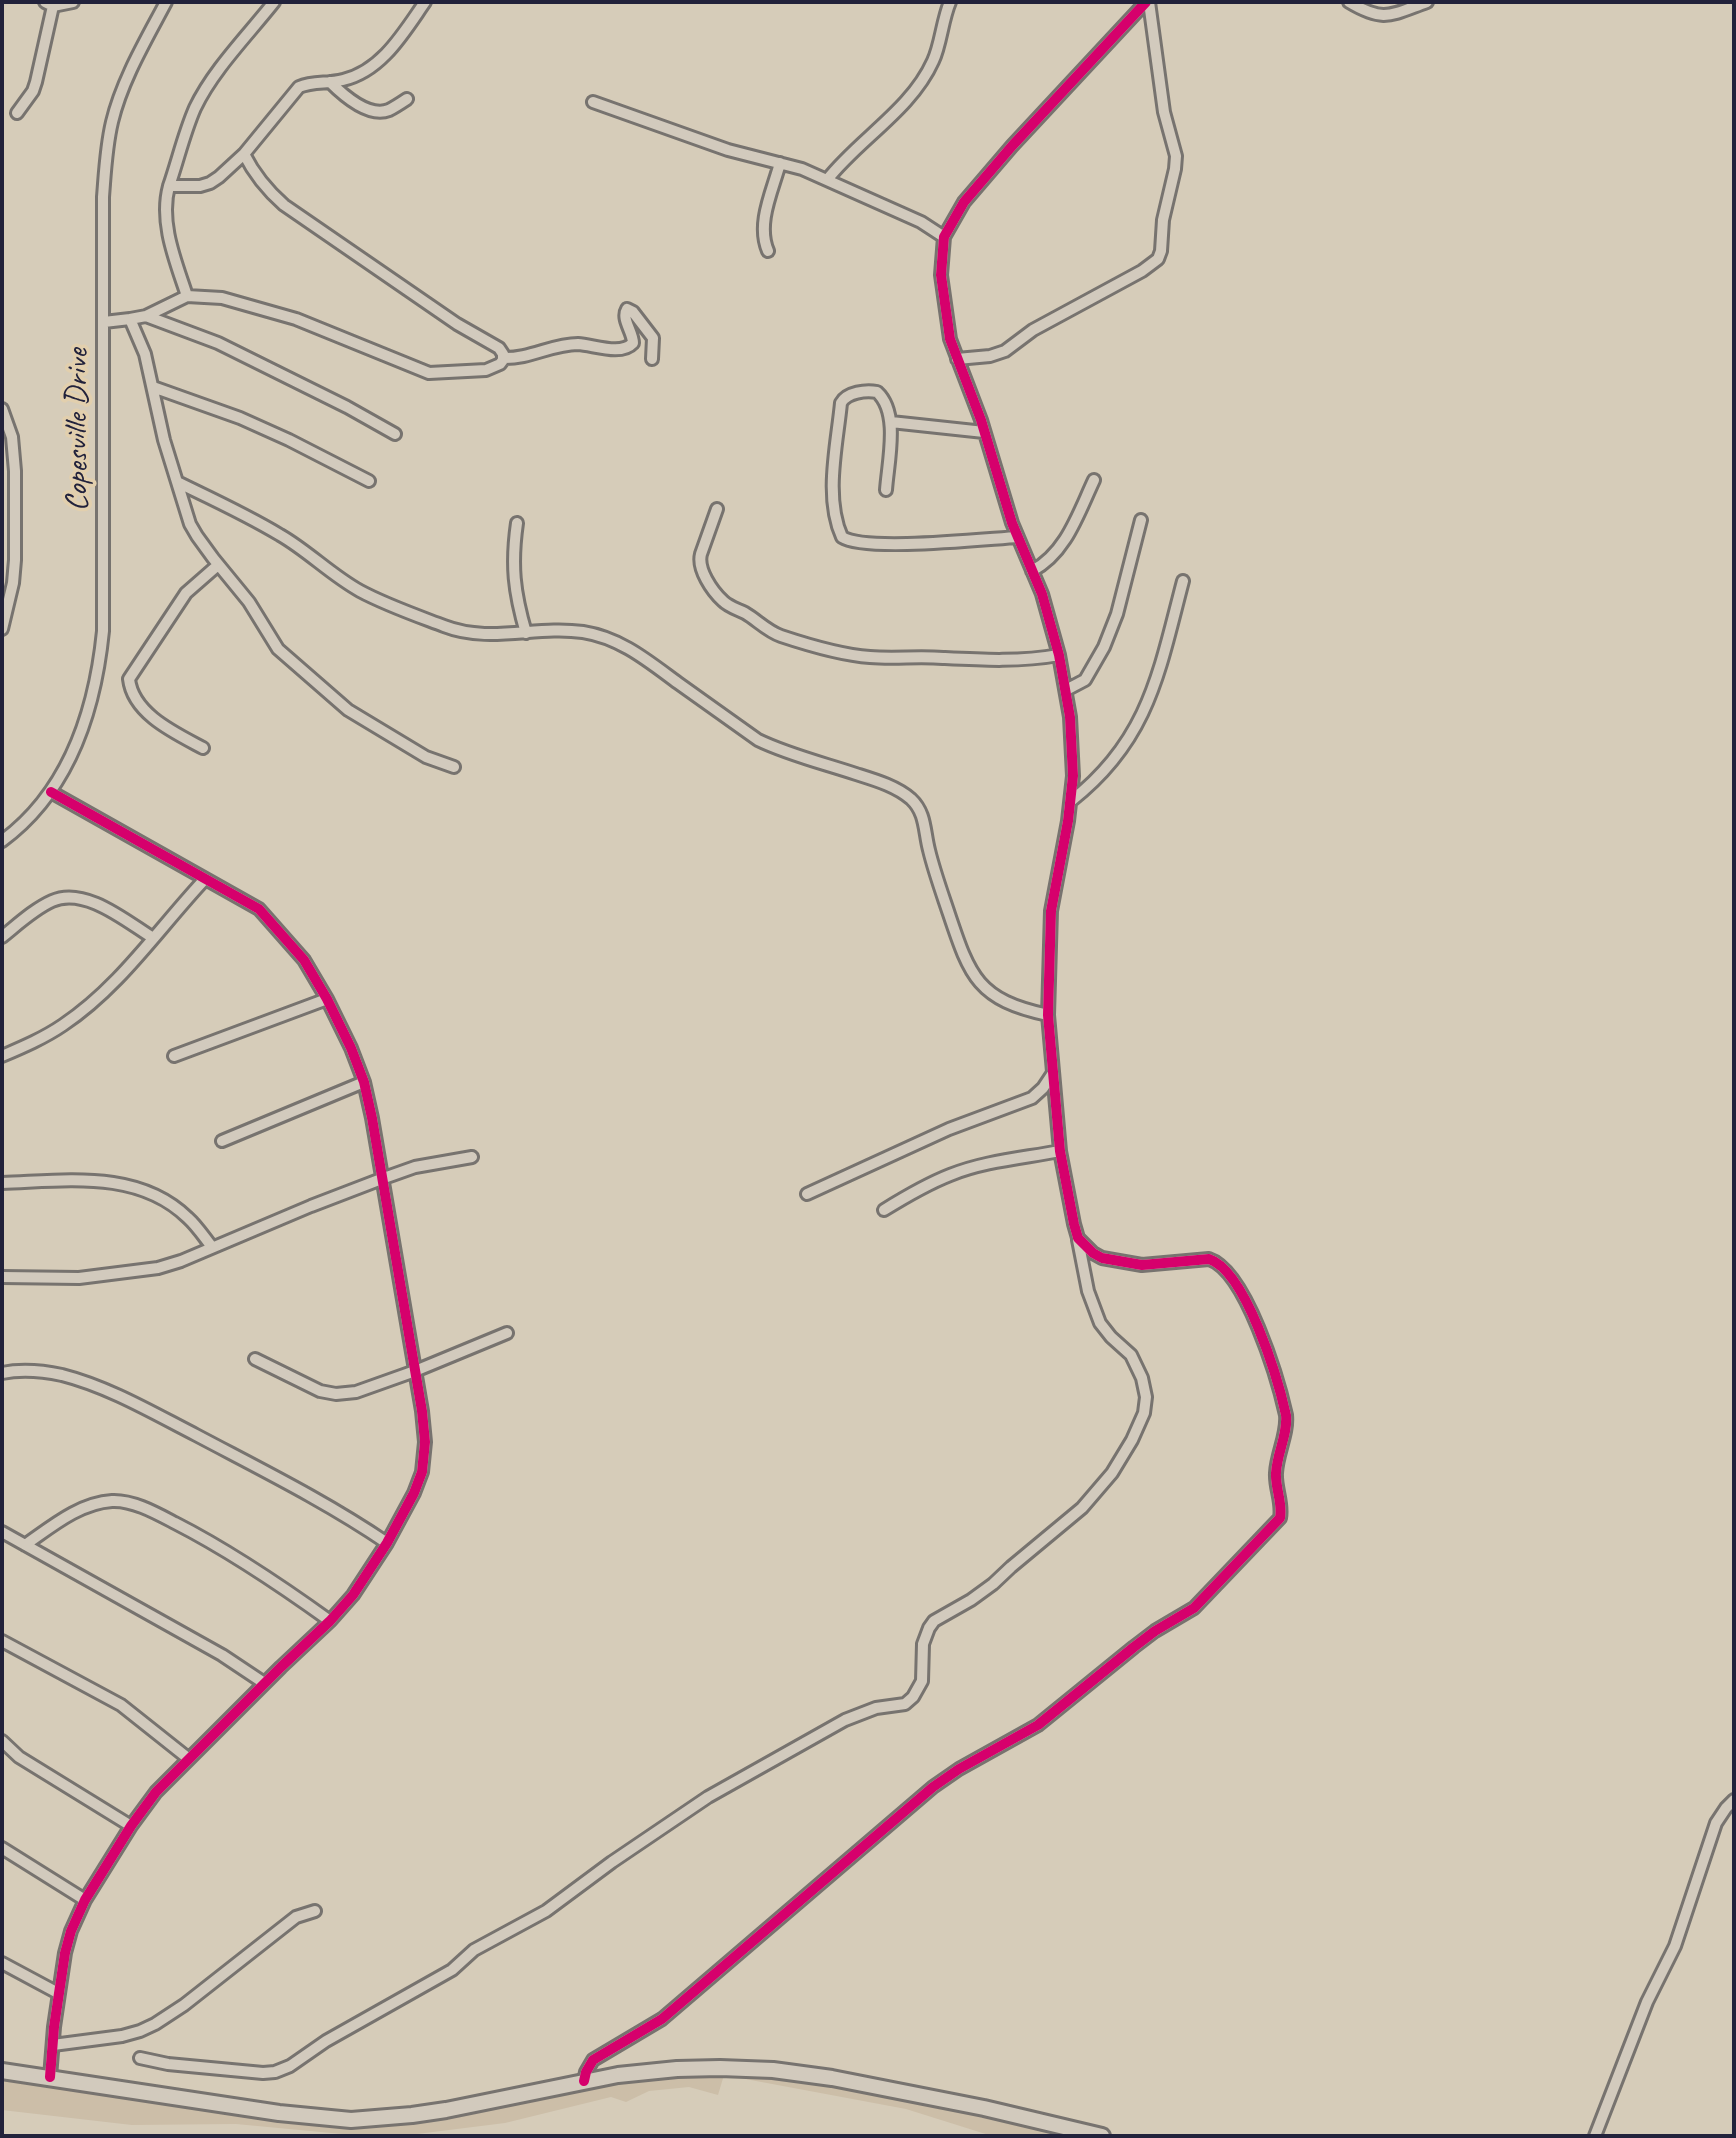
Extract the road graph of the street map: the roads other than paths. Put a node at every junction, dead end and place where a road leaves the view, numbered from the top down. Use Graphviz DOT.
graph roads {
  1 [pos="73,2"];
  2 [pos="166,2"];
  3 [pos="274,2"];
  4 [pos="425,2"];
  5 [pos="950,2"];
  6 [pos="1148,2"];
  7 [pos="1349,2"];
  8 [pos="1427,2"];
  9 [pos="49,4"];
  10 [pos="330,82"];
  11 [pos="407,99"];
  12 [pos="593,102"];
  13 [pos="17,113"];
  14 [pos="244,154"];
  15 [pos="780,163"];
  16 [pos="827,180"];
  17 [pos="169,186"];
  18 [pos="944,237"];
  19 [pos="768,251"];
  20 [pos="187,296"];
  21 [pos="146,316"];
  22 [pos="130,319"];
  23 [pos="104,322"];
  24 [pos="503,358"];
  25 [pos="652,359"];
  26 [pos="957,359"];
  27 [pos="153,387"];
  28 [pos="2,409"];
  29 [pos="891,422"];
  30 [pos="984,432"];
  31 [pos="395,434"];
  32 [pos="1094,480"];
  33 [pos="369,481"];
  34 [pos="177,482"];
  35 [pos="886,490"];
  36 [pos="717,509"];
  37 [pos="1141,520"];
  38 [pos="517,523"];
  39 [pos="1018,537"];
  40 [pos="218,565"];
  41 [pos="1032,571"];
  42 [pos="1183,581"];
  43 [pos="2,629"];
  44 [pos="526,633"];
  45 [pos="1059,655"];
  46 [pos="1066,690"];
  47 [pos="203,748"];
  48 [pos="454,767"];
  49 [pos="51,792"];
  50 [pos="1071,801"];
  51 [pos="2,841"];
  52 [pos="205,879"];
  53 [pos="2,937"];
  54 [pos="153,938"];
  55 [pos="327,999"];
  56 [pos="1048,1015"];
  57 [pos="2,1056"];
  58 [pos="174,1056"];
  59 [pos="1053,1073"];
  60 [pos="364,1082"];
  61 [pos="222,1141"];
  62 [pos="1060,1151"];
  63 [pos="472,1157"];
  64 [pos="384,1178"];
  65 [pos="2,1183"];
  66 [pos="807,1194"];
  67 [pos="884,1210"];
  68 [pos="1078,1238"];
  69 [pos="212,1247"];
  70 [pos="2,1277"];
  71 [pos="507,1333"];
  72 [pos="255,1359"];
  73 [pos="415,1371"];
  74 [pos="2,1373"];
  75 [pos="2,1532"];
  76 [pos="387,1543"];
  77 [pos="25,1545"];
  78 [pos="330,1621"];
  79 [pos="3,1644"];
  80 [pos="264,1683"];
  81 [pos="2,1741"];
  82 [pos="189,1759"];
  83 [pos="1734,1800"];
  84 [pos="131,1826"];
  85 [pos="2,1848"];
  86 [pos="85,1900"];
  87 [pos="315,1911"];
  88 [pos="2,1963"];
  89 [pos="58,1993"];
  90 [pos="53,2045"];
  91 [pos="140,2058"];
  92 [pos="2,2071"];
  93 [pos="50,2077"];
  94 [pos="584,2081"];
  95 [pos="1102,2136"];
  96 [pos="1595,2136"];
  1 -- 9 [label="street"];
  2 -- 23 [label="street, Copesville Drive"];
  3 -- 17 [label="street"];
  4 -- 10 [label="street"];
  5 -- 16 [label="street"];
  6 -- 18 [label="street"];
  6 -- 26 [label="street"];
  7 -- 8 [label="street"];
  9 -- 13 [label="street"];
  10 -- 11 [label="street"];
  10 -- 14 [label="street"];
  12 -- 15 [label="street"];
  14 -- 17 [label="street"];
  14 -- 24 [label="street"];
  15 -- 16 [label="street"];
  15 -- 19 [label="street"];
  16 -- 18 [label="street"];
  17 -- 20 [label="street"];
  18 -- 26 [label="street"];
  20 -- 21 [label="street"];
  20 -- 24 [label="street"];
  21 -- 22 [label="street"];
  21 -- 31 [label="street"];
  22 -- 23 [label="street"];
  22 -- 27 [label="street"];
  23 -- 49 [label="street, Copesville Drive"];
  24 -- 25 [label="street"];
  26 -- 30 [label="street"];
  27 -- 33 [label="street"];
  27 -- 34 [label="street"];
  28 -- 43 [label="street"];
  29 -- 30 [label="street"];
  29 -- 35 [label="street"];
  29 -- 39 [label="street"];
  30 -- 39 [label="street"];
  32 -- 41 [label="street"];
  34 -- 40 [label="street"];
  34 -- 44 [label="street"];
  36 -- 45 [label="street"];
  37 -- 46 [label="street"];
  38 -- 44 [label="street"];
  39 -- 41 [label="street"];
  40 -- 47 [label="street"];
  40 -- 48 [label="street"];
  41 -- 45 [label="street"];
  42 -- 50 [label="street"];
  44 -- 56 [label="street"];
  45 -- 46 [label="street"];
  46 -- 50 [label="street"];
  49 -- 51 [label="street, Copesville Drive"];
  49 -- 52 [label="street"];
  50 -- 56 [label="street"];
  52 -- 54 [label="street"];
  52 -- 55 [label="street"];
  53 -- 54 [label="street"];
  54 -- 57 [label="street"];
  55 -- 58 [label="street"];
  55 -- 60 [label="street"];
  56 -- 59 [label="street"];
  59 -- 62 [label="street"];
  59 -- 66 [label="street"];
  60 -- 61 [label="street"];
  60 -- 64 [label="street"];
  62 -- 67 [label="street"];
  62 -- 68 [label="street"];
  63 -- 64 [label="street"];
  64 -- 69 [label="street"];
  64 -- 73 [label="street"];
  65 -- 69 [label="street"];
  68 -- 91 [label="street"];
  68 -- 94 [label="street"];
  69 -- 70 [label="street"];
  71 -- 73 [label="street"];
  72 -- 73 [label="street"];
  73 -- 76 [label="street"];
  74 -- 76 [label="street"];
  75 -- 77 [label="street"];
  76 -- 78 [label="street"];
  77 -- 78 [label="street"];
  77 -- 80 [label="street"];
  78 -- 80 [label="street"];
  79 -- 82 [label="street"];
  80 -- 82 [label="street"];
  81 -- 84 [label="street"];
  82 -- 84 [label="street"];
  83 -- 96 [label="street"];
  84 -- 86 [label="street"];
  85 -- 86 [label="street"];
  86 -- 89 [label="street"];
  87 -- 90 [label="street"];
  88 -- 89 [label="street"];
  89 -- 90 [label="street"];
  90 -- 93 [label="street"];
  92 -- 93 [label="main road"];
  93 -- 94 [label="main road"];
  94 -- 95 [label="main road"];
}
